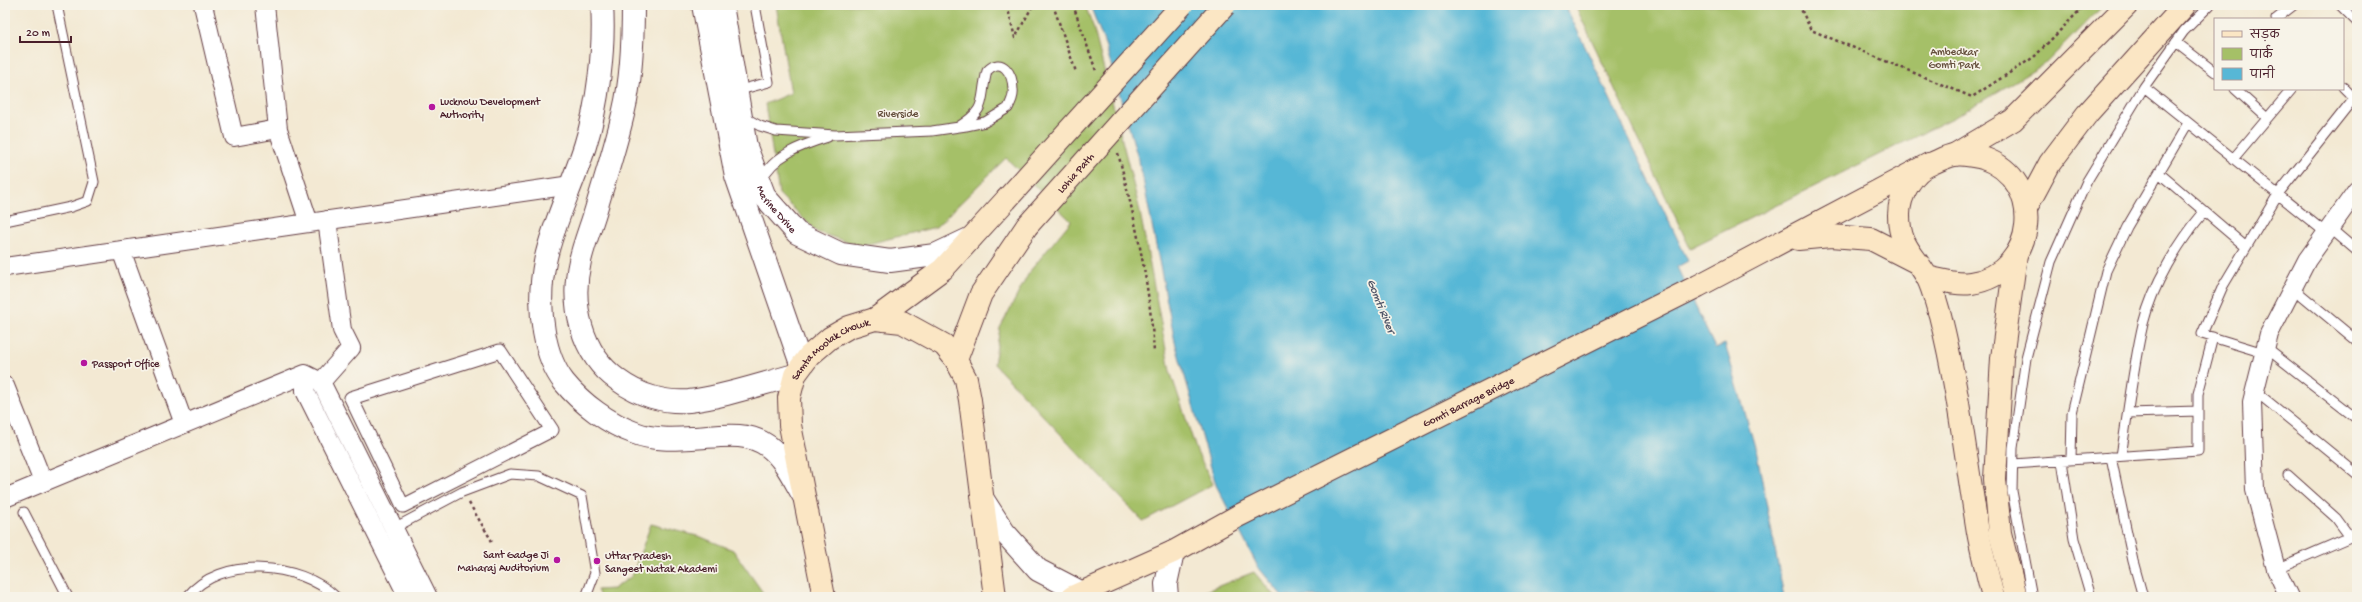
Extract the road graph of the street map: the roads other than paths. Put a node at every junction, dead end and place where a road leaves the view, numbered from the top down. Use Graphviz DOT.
graph roads {
  1 [pos="57,5"];
  2 [pos="203,5"];
  3 [pos="265,5"];
  4 [pos="602,5"];
  5 [pos="633,5"];
  6 [pos="702,5"];
  7 [pos="722,5"];
  8 [pos="755,5"];
  9 [pos="1182,5"];
  10 [pos="1225,5"];
  11 [pos="2127,5"];
  12 [pos="2185,5"];
  13 [pos="2210,5"];
  14 [pos="2294,5"];
  15 [pos="2340,5"];
  16 [pos="2277,18"];
  17 [pos="2357,22"];
  18 [pos="2176,42"];
  19 [pos="2214,71"];
  20 [pos="2144,87"];
  21 [pos="2344,89"];
  22 [pos="2235,90"];
  23 [pos="2291,90"];
  24 [pos="736,91"];
  25 [pos="2356,100"];
  26 [pos="740,116"];
  27 [pos="2267,118"];
  28 [pos="2188,123"];
  29 [pos="958,127"];
  30 [pos="278,129"];
  31 [pos="835,135"];
  32 [pos="1954,155"];
  33 [pos="2233,159"];
  34 [pos="1928,164"];
  35 [pos="2159,173"];
  36 [pos="760,184"];
  37 [pos="571,185"];
  38 [pos="2357,190"];
  39 [pos="2278,194"];
  40 [pos="2026,208"];
  41 [pos="2204,212"];
  42 [pos="327,220"];
  43 [pos="5,221"];
  44 [pos="309,223"];
  45 [pos="2328,230"];
  46 [pos="971,238"];
  47 [pos="1787,240"];
  48 [pos="2246,247"];
  49 [pos="121,250"];
  50 [pos="2357,251"];
  51 [pos="2016,255"];
  52 [pos="5,267"];
  53 [pos="1921,269"];
  54 [pos="2293,288"];
  55 [pos="875,319"];
  56 [pos="2213,337"];
  57 [pos="2357,341"];
  58 [pos="2265,350"];
  59 [pos="956,360"];
  60 [pos="798,370"];
  61 [pos="305,374"];
  62 [pos="322,382"];
  63 [pos="5,386"];
  64 [pos="2255,392"];
  65 [pos="351,398"];
  66 [pos="2198,411"];
  67 [pos="2128,414"];
  68 [pos="2357,419"];
  69 [pos="184,424"];
  70 [pos="2121,456"];
  71 [pos="2111,457"];
  72 [pos="2066,460"];
  73 [pos="2013,464"];
  74 [pos="2357,474"];
  75 [pos="2288,475"];
  76 [pos="43,482"];
  77 [pos="802,496"];
  78 [pos="5,498"];
  79 [pos="984,501"];
  80 [pos="24,512"];
  81 [pos="394,528"];
  82 [pos="2354,536"];
  83 [pos="1173,552"];
  84 [pos="2276,569"];
  85 [pos="1081,595"];
  86 [pos="68,597"];
  87 [pos="187,597"];
  88 [pos="336,597"];
  89 [pos="408,597"];
  90 [pos="428,597"];
  91 [pos="586,597"];
  92 [pos="824,597"];
  93 [pos="995,597"];
  94 [pos="1167,597"];
  95 [pos="1993,597"];
  96 [pos="2016,597"];
  97 [pos="2032,597"];
  98 [pos="2091,597"];
  99 [pos="2143,597"];
  100 [pos="2289,597"];
  1 -- 43 [label="lane"];
  2 -- 30 [label="street"];
  3 -- 30 [label="street"];
  4 -- 37 [label="street"];
  5 -- 60 [label="street"];
  6 -- 60 [label="street, Marine Drive"];
  7 -- 24 [label="street, Marine Drive"];
  8 -- 24 [label="lane"];
  9 -- 46 [label="main road, bridge"];
  10 -- 59 [label="main road, Lohia Path, bridge"];
  11 -- 32 [label="main road"];
  12 -- 40 [label="main road"];
  13 -- 18 [label="lane"];
  14 -- 16 [label="lane"];
  15 -- 17 [label="lane"];
  18 -- 19 [label="lane"];
  18 -- 20 [label="lane"];
  20 -- 28 [label="lane"];
  20 -- 73 [label="lane"];
  21 -- 25 [label="lane"];
  22 -- 27 [label="lane"];
  23 -- 27 [label="lane"];
  24 -- 26 [label="street, Marine Drive"];
  25 -- 39 [label="lane"];
  26 -- 31 [label="lane"];
  26 -- 36 [label="street, Marine Drive"];
  27 -- 33 [label="lane"];
  28 -- 33 [label="lane"];
  28 -- 35 [label="lane"];
  29 -- 29 [label="lane"];
  29 -- 31 [label="lane"];
  30 -- 44 [label="street"];
  31 -- 36 [label="lane"];
  32 -- 34 [label="main road"];
  32 -- 40 [label="main road"];
  33 -- 39 [label="lane"];
  34 -- 47 [label="main road, Gomti Barrage Bridge"];
  34 -- 53 [label="main road"];
  35 -- 41 [label="lane"];
  35 -- 72 [label="lane"];
  36 -- 46 [label="street, Marine Drive"];
  37 -- 42 [label="street"];
  37 -- 77 [label="street"];
  38 -- 45 [label="street"];
  39 -- 45 [label="lane"];
  39 -- 48 [label="lane"];
  40 -- 51 [label="main road"];
  41 -- 48 [label="lane"];
  41 -- 67 [label="lane"];
  42 -- 44 [label="street"];
  42 -- 62 [label="street"];
  44 -- 49 [label="street"];
  45 -- 50 [label="lane"];
  45 -- 54 [label="street"];
  46 -- 55 [label="main road"];
  47 -- 53 [label="main road"];
  47 -- 83 [label="main road, Gomti Barrage Bridge"];
  48 -- 56 [label="lane"];
  49 -- 52 [label="street"];
  49 -- 69 [label="street"];
  51 -- 53 [label="main road"];
  51 -- 96 [label="main road"];
  53 -- 95 [label="main road"];
  54 -- 57 [label="lane"];
  54 -- 58 [label="street"];
  55 -- 59 [label="main road, Samta Moolak Chowk"];
  55 -- 60 [label="main road, Samta Moolak Chowk"];
  56 -- 58 [label="lane"];
  56 -- 66 [label="lane"];
  58 -- 64 [label="street"];
  58 -- 68 [label="lane"];
  59 -- 79 [label="main road, Samta Moolak Chowk"];
  60 -- 77 [label="main road, Samta Moolak Chowk"];
  61 -- 62 [label="street"];
  61 -- 69 [label="street"];
  61 -- 89 [label="street"];
  62 -- 81 [label="street"];
  63 -- 76 [label="street"];
  64 -- 74 [label="lane"];
  64 -- 84 [label="street"];
  65 -- 65 [label="street"];
  66 -- 67 [label="lane"];
  66 -- 70 [label="lane"];
  67 -- 70 [label="lane"];
  69 -- 76 [label="street"];
  70 -- 71 [label="lane"];
  71 -- 72 [label="lane"];
  71 -- 99 [label="lane"];
  72 -- 73 [label="lane"];
  72 -- 98 [label="lane"];
  73 -- 97 [label="lane"];
  75 -- 82 [label="lane"];
  76 -- 78 [label="street"];
  77 -- 92 [label="main road, Samta Moolak Chowk"];
  79 -- 85 [label="street"];
  79 -- 93 [label="main road, Samta Moolak Chowk"];
  80 -- 86 [label="lane"];
  81 -- 90 [label="street"];
  81 -- 91 [label="lane"];
  82 -- 84 [label="lane"];
  83 -- 85 [label="main road, Gomti Barrage Bridge"];
  83 -- 94 [label="street"];
  84 -- 100 [label="street"];
  87 -- 88 [label="lane"];
}
